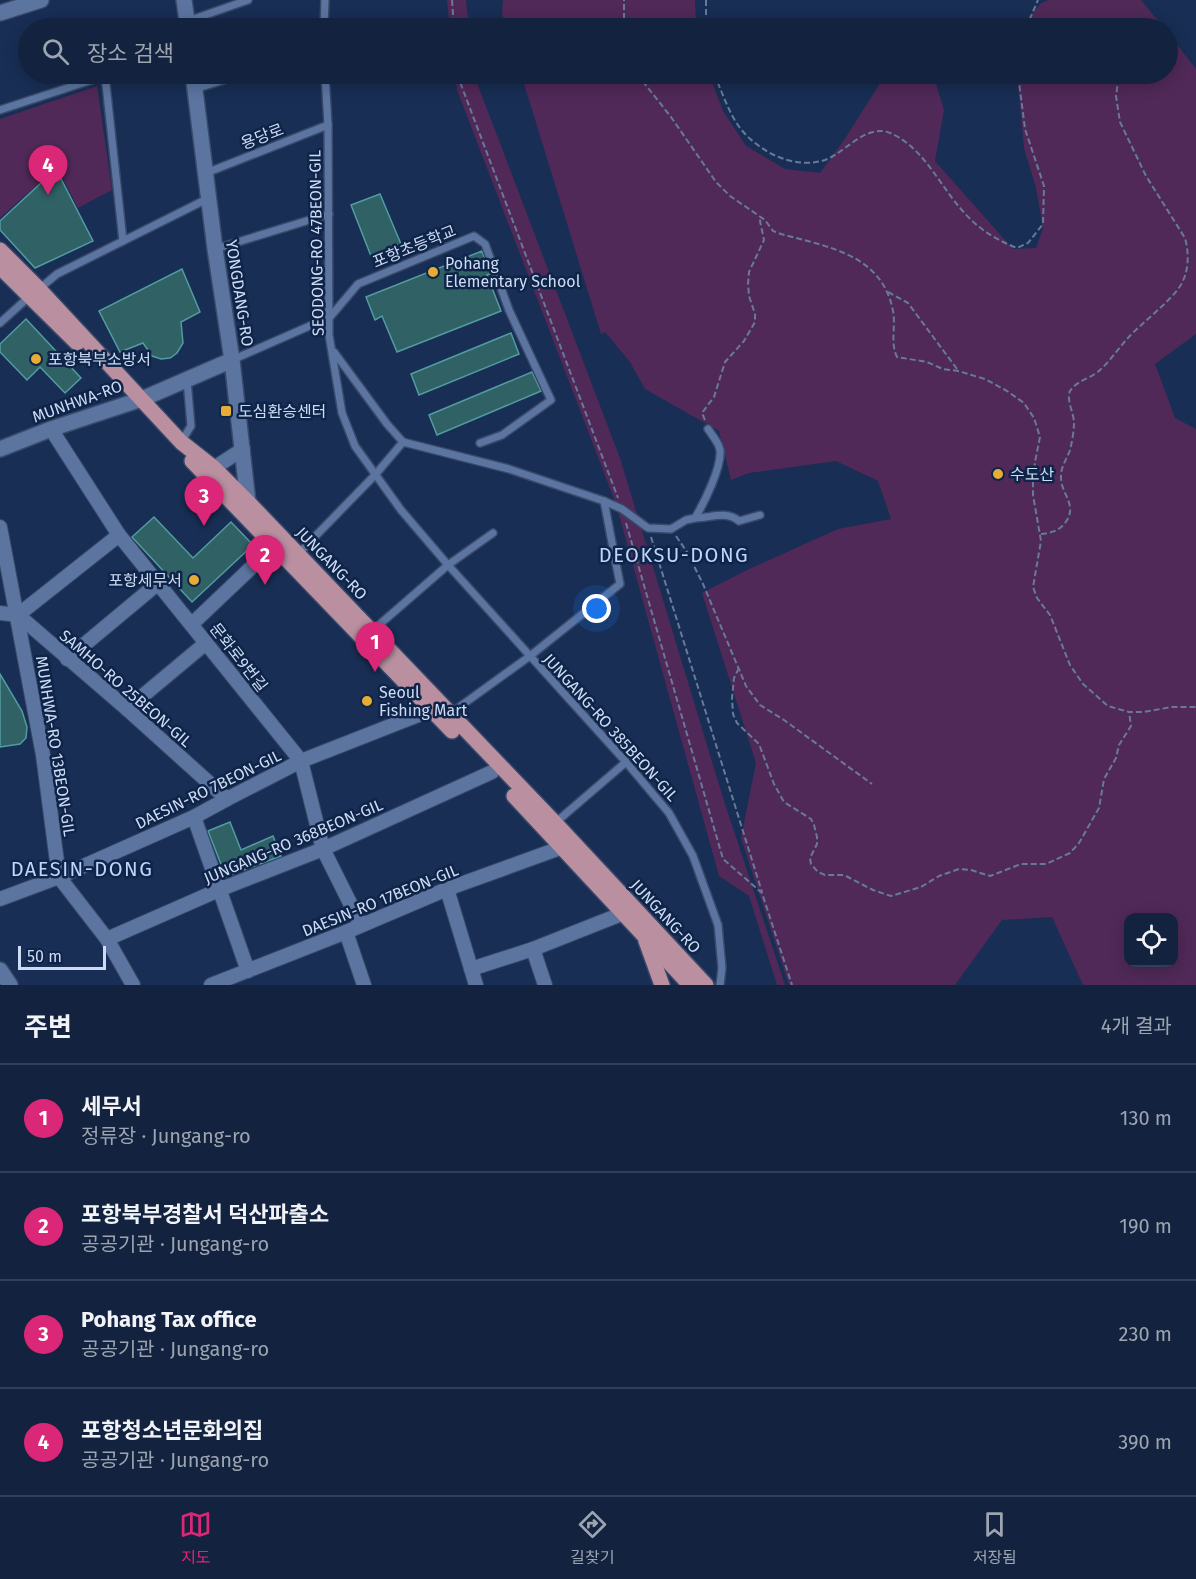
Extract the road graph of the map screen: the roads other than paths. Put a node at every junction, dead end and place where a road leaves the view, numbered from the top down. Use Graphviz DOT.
graph roads {
  1 [pos="41,0"];
  2 [pos="184,0"];
  3 [pos="248,0"];
  4 [pos="325,0"];
  5 [pos="0,13"];
  6 [pos="187,18"];
  7 [pos="205,18"];
  8 [pos="324,18"];
  9 [pos="77,84"];
  10 [pos="108,84"];
  11 [pos="195,84"];
  12 [pos="211,84"];
  13 [pos="326,84"];
  14 [pos="195,89"];
  15 [pos="0,110"];
  16 [pos="328,125"];
  17 [pos="206,173"];
  18 [pos="209,198"];
  19 [pos="329,214"];
  20 [pos="123,241"];
  21 [pos="215,249"];
  22 [pos="0,250"];
  23 [pos="0,267"];
  24 [pos="34,292"];
  25 [pos="330,317"];
  26 [pos="0,323"];
  27 [pos="333,350"];
  28 [pos="232,360"];
  29 [pos="187,380"];
  30 [pos="139,399"];
  31 [pos="51,429"];
  32 [pos="708,429"];
  33 [pos="181,442"];
  34 [pos="403,442"];
  35 [pos="480,443"];
  36 [pos="0,449"];
  37 [pos="243,449"];
  38 [pos="214,468"];
  39 [pos="375,476"];
  40 [pos="604,501"];
  41 [pos="247,509"];
  42 [pos="760,515"];
  43 [pos="695,518"];
  44 [pos="0,527"];
  45 [pos="493,533"];
  46 [pos="119,535"];
  47 [pos="274,546"];
  48 [pos="298,554"];
  49 [pos="448,566"];
  50 [pos="157,584"];
  51 [pos="0,613"];
  52 [pos="18,615"];
  53 [pos="192,624"];
  54 [pos="372,631"];
  55 [pos="206,643"];
  56 [pos="530,656"];
  57 [pos="67,659"];
  58 [pos="127,709"];
  59 [pos="431,710"];
  60 [pos="450,714"];
  61 [pos="301,761"];
  62 [pos="626,762"];
  63 [pos="492,772"];
  64 [pos="226,799"];
  65 [pos="194,818"];
  66 [pos="555,823"];
  67 [pos="563,847"];
  68 [pos="323,849"];
  69 [pos="59,878"];
  70 [pos="220,889"];
  71 [pos="447,889"];
  72 [pos="0,899"];
  73 [pos="624,913"];
  74 [pos="361,925"];
  75 [pos="346,932"];
  76 [pos="644,935"];
  77 [pos="107,939"];
  78 [pos="533,949"];
  79 [pos="687,963"];
  80 [pos="471,969"];
  81 [pos="0,970"];
  82 [pos="249,971"];
  83 [pos="687,983"];
  84 [pos="10,985"];
  85 [pos="133,985"];
  86 [pos="211,985"];
  87 [pos="364,985"];
  88 [pos="476,985"];
  89 [pos="545,985"];
  90 [pos="662,985"];
  91 [pos="706,985"];
  92 [pos="720,985"];
  1 -- 5 [label="main road"];
  2 -- 6 [label="main road"];
  3 -- 7 [label="lane"];
  4 -- 8 [label="lane"];
  9 -- 15 [label="lane"];
  10 -- 20 [label="lane"];
  11 -- 14 [label="main road, YONGDANG-RO"];
  12 -- 14 [label="lane"];
  13 -- 16 [label="lane, SEODONG-RO 47BEON-GIL"];
  14 -- 17 [label="main road, YONGDANG-RO"];
  16 -- 17 [label="lane, 용당로"];
  16 -- 19 [label="lane, SEODONG-RO 47BEON-GIL"];
  17 -- 18 [label="main road, YONGDANG-RO"];
  18 -- 20 [label="lane"];
  18 -- 21 [label="main road, YONGDANG-RO"];
  19 -- 21 [label="lane"];
  19 -- 25 [label="lane, SEODONG-RO 47BEON-GIL"];
  20 -- 24 [label="lane"];
  21 -- 28 [label="main road, YONGDANG-RO"];
  22 -- 24 [label="main road, JUNGANG-RO"];
  23 -- 24 [label="main road, JUNGANG-RO"];
  24 -- 26 [label="lane"];
  24 -- 30 [label="main road, JUNGANG-RO"];
  25 -- 27 [label="lane, SEODONG-RO 47BEON-GIL"];
  25 -- 28 [label="lane"];
  25 -- 35 [label="lane, 포항초등학교"];
  27 -- 34 [label="lane"];
  27 -- 39 [label="lane, SEODONG-RO 47BEON-GIL"];
  28 -- 29 [label="main road, MUNHWA-RO"];
  28 -- 37 [label="main road, YONGDANG-RO"];
  29 -- 30 [label="main road, MUNHWA-RO"];
  29 -- 33 [label="lane"];
  30 -- 31 [label="main road, MUNHWA-RO"];
  30 -- 33 [label="main road, JUNGANG-RO"];
  30 -- 41 [label="main road, JUNGANG-RO"];
  31 -- 36 [label="main road, MUNHWA-RO"];
  31 -- 46 [label="street, 문화로9번길"];
  32 -- 43 [label="lane"];
  33 -- 38 [label="main road, JUNGANG-RO"];
  34 -- 39 [label="lane"];
  34 -- 40 [label="lane"];
  37 -- 38 [label="street"];
  37 -- 41 [label="main road, YONGDANG-RO"];
  38 -- 41 [label="main road, JUNGANG-RO"];
  39 -- 48 [label="lane"];
  39 -- 49 [label="lane, SEODONG-RO 47BEON-GIL"];
  40 -- 43 [label="lane"];
  40 -- 56 [label="lane"];
  41 -- 47 [label="main road, JUNGANG-RO"];
  41 -- 48 [label="main road, JUNGANG-RO"];
  42 -- 43 [label="lane"];
  44 -- 52 [label="street, MUNHWA-RO 13BEON-GIL"];
  45 -- 49 [label="lane"];
  46 -- 50 [label="street, 문화로9번길"];
  46 -- 52 [label="street"];
  47 -- 53 [label="street"];
  47 -- 59 [label="main road, JUNGANG-RO"];
  48 -- 54 [label="main road, JUNGANG-RO"];
  49 -- 54 [label="lane"];
  49 -- 56 [label="lane, JUNGANG-RO 385BEON-GIL"];
  50 -- 53 [label="street, 문화로9번길"];
  50 -- 57 [label="street"];
  51 -- 52 [label="street"];
  52 -- 57 [label="street, SAMHO-RO 25BEON-GIL"];
  52 -- 69 [label="street, MUNHWA-RO 13BEON-GIL"];
  53 -- 55 [label="street, 문화로9번길"];
  54 -- 60 [label="main road, JUNGANG-RO"];
  55 -- 58 [label="street"];
  55 -- 61 [label="street, 문화로9번길"];
  56 -- 60 [label="lane"];
  56 -- 62 [label="lane, JUNGANG-RO 385BEON-GIL"];
  57 -- 58 [label="street, SAMHO-RO 25BEON-GIL"];
  58 -- 64 [label="street, SAMHO-RO 25BEON-GIL"];
  59 -- 61 [label="street, DAESIN-RO 7BEON-GIL"];
  59 -- 63 [label="main road, JUNGANG-RO"];
  60 -- 66 [label="main road, JUNGANG-RO"];
  61 -- 64 [label="street, DAESIN-RO 7BEON-GIL"];
  61 -- 68 [label="street, 문화로9번길"];
  62 -- 66 [label="lane"];
  62 -- 92 [label="lane, JUNGANG-RO 385BEON-GIL"];
  63 -- 67 [label="main road, JUNGANG-RO"];
  63 -- 68 [label="street, JUNGANG-RO 368BEON-GIL"];
  64 -- 65 [label="street, DAESIN-RO 7BEON-GIL"];
  65 -- 69 [label="street, DAESIN-RO 7BEON-GIL"];
  65 -- 70 [label="street"];
  66 -- 79 [label="main road, JUNGANG-RO"];
  67 -- 71 [label="street, DAESIN-RO 17BEON-GIL"];
  67 -- 73 [label="main road, JUNGANG-RO"];
  68 -- 70 [label="street, JUNGANG-RO 368BEON-GIL"];
  68 -- 74 [label="street, 문화로9번길"];
  69 -- 72 [label="street, DAESIN-RO 7BEON-GIL"];
  69 -- 77 [label="street"];
  70 -- 77 [label="street, JUNGANG-RO 368BEON-GIL"];
  70 -- 82 [label="street"];
  71 -- 74 [label="street, DAESIN-RO 17BEON-GIL"];
  71 -- 80 [label="street"];
  73 -- 76 [label="main road, JUNGANG-RO"];
  73 -- 78 [label="street"];
  74 -- 75 [label="street, DAESIN-RO 17BEON-GIL"];
  75 -- 82 [label="street, DAESIN-RO 17BEON-GIL"];
  75 -- 87 [label="street"];
  76 -- 83 [label="main road, JUNGANG-RO"];
  76 -- 90 [label="main road"];
  77 -- 85 [label="street"];
  78 -- 80 [label="street"];
  78 -- 89 [label="street"];
  79 -- 83 [label="main road"];
  79 -- 91 [label="main road, JUNGANG-RO"];
  80 -- 88 [label="street"];
  81 -- 84 [label="main road"];
  82 -- 86 [label="street, DAESIN-RO 17BEON-GIL"];
}
